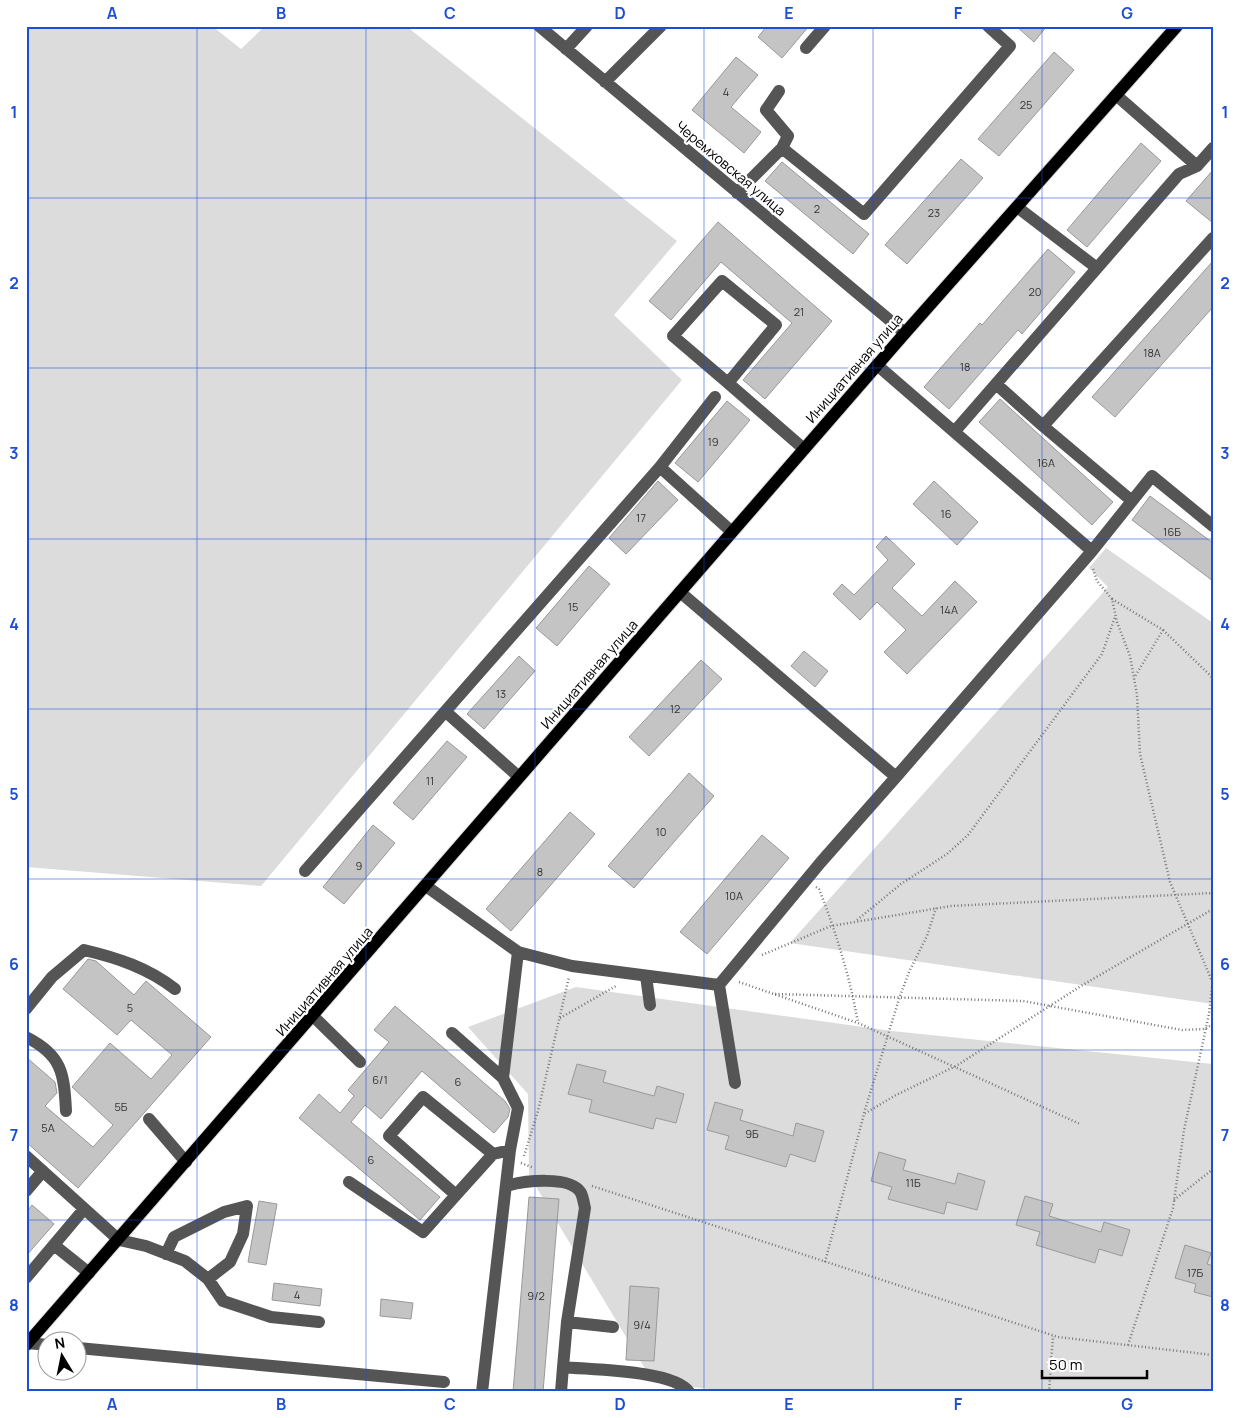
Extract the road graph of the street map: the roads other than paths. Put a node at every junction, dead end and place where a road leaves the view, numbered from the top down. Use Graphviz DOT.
graph roads {
  1 [pos="539,26"];
  2 [pos="587,26"];
  3 [pos="661,26"];
  4 [pos="825,26"];
  5 [pos="988,26"];
  6 [pos="1177,26"];
  7 [pos="566,48"];
  8 [pos="806,48"];
  9 [pos="605,82"];
  10 [pos="779,91"];
  11 [pos="1116,95"];
  12 [pos="782,148"];
  13 [pos="1213,148"];
  14 [pos="1197,166"];
  15 [pos="737,192"];
  16 [pos="1017,206"];
  17 [pos="1213,238"];
  18 [pos="1097,268"];
  19 [pos="905,333"];
  20 [pos="877,365"];
  21 [pos="728,383"];
  22 [pos="996,384"];
  23 [pos="716,397"];
  24 [pos="1043,426"];
  25 [pos="955,431"];
  26 [pos="804,449"];
  27 [pos="660,467"];
  28 [pos="1132,501"];
  29 [pos="1213,526"];
  30 [pos="732,532"];
  31 [pos="1090,554"];
  32 [pos="680,592"];
  33 [pos="446,712"];
  34 [pos="519,777"];
  35 [pos="896,777"];
  36 [pos="306,871"];
  37 [pos="426,886"];
  38 [pos="518,952"];
  39 [pos="640,975"];
  40 [pos="722,981"];
  41 [pos="175,989"];
  42 [pos="650,1005"];
  43 [pos="26,1009"];
  44 [pos="313,1016"];
  45 [pos="452,1033"];
  46 [pos="26,1036"];
  47 [pos="360,1062"];
  48 [pos="503,1078"];
  49 [pos="735,1083"];
  50 [pos="66,1111"];
  51 [pos="149,1119"];
  52 [pos="510,1150"];
  53 [pos="493,1154"];
  54 [pos="26,1156"];
  55 [pos="186,1162"];
  56 [pos="43,1171"];
  57 [pos="349,1182"];
  58 [pos="506,1186"];
  59 [pos="26,1191"];
  60 [pos="456,1195"];
  61 [pos="84,1209"];
  62 [pos="119,1240"];
  63 [pos="54,1245"];
  64 [pos="166,1254"];
  65 [pos="89,1273"];
  66 [pos="26,1278"];
  67 [pos="208,1279"];
  68 [pos="319,1322"];
  69 [pos="567,1322"];
  70 [pos="613,1327"];
  71 [pos="27,1344"];
  72 [pos="88,1349"];
  73 [pos="563,1367"];
  74 [pos="444,1382"];
  75 [pos="482,1392"];
  76 [pos="561,1392"];
  77 [pos="689,1392"];
  1 -- 7 [label="street, Черемховская улица"];
  2 -- 7 [label="street"];
  3 -- 9 [label="street"];
  4 -- 8 [label="street"];
  5 -- 12 [label="street"];
  6 -- 11 [label="main road, Инициативная улица"];
  7 -- 9 [label="street, Черемховская улица"];
  9 -- 15 [label="street, Черемховская улица"];
  10 -- 12 [label="street"];
  11 -- 14 [label="street"];
  11 -- 16 [label="main road, Инициативная улица"];
  12 -- 15 [label="street"];
  13 -- 14 [label="street"];
  14 -- 18 [label="street"];
  15 -- 19 [label="street, Черемховская улица"];
  16 -- 18 [label="street"];
  16 -- 19 [label="main road, Инициативная улица"];
  17 -- 24 [label="street"];
  18 -- 22 [label="street"];
  19 -- 20 [label="main road, Инициативная улица"];
  20 -- 25 [label="street"];
  20 -- 26 [label="main road, Инициативная улица"];
  21 -- 21 [label="street"];
  21 -- 26 [label="street"];
  22 -- 24 [label="street"];
  22 -- 25 [label="street"];
  23 -- 27 [label="street"];
  24 -- 28 [label="street"];
  25 -- 31 [label="street"];
  26 -- 30 [label="main road, Инициативная улица"];
  27 -- 30 [label="street"];
  27 -- 33 [label="street"];
  28 -- 29 [label="street"];
  28 -- 31 [label="street"];
  30 -- 32 [label="main road, Инициативная улица"];
  31 -- 35 [label="street"];
  32 -- 34 [label="main road, Инициативная улица"];
  32 -- 35 [label="street"];
  33 -- 34 [label="street"];
  33 -- 36 [label="street"];
  34 -- 37 [label="main road, Инициативная улица"];
  35 -- 40 [label="street"];
  37 -- 38 [label="street"];
  37 -- 44 [label="main road, Инициативная улица"];
  38 -- 39 [label="street"];
  38 -- 48 [label="street"];
  39 -- 40 [label="street"];
  39 -- 42 [label="street"];
  40 -- 49 [label="street"];
  41 -- 43 [label="street"];
  44 -- 47 [label="street"];
  44 -- 55 [label="main road, Инициативная улица"];
  45 -- 48 [label="street"];
  46 -- 50 [label="street"];
  48 -- 52 [label="street"];
  51 -- 55 [label="street"];
  52 -- 53 [label="street"];
  52 -- 58 [label="street"];
  53 -- 60 [label="street"];
  53 -- 60 [label="street"];
  54 -- 56 [label="street"];
  55 -- 62 [label="main road, Инициативная улица"];
  56 -- 59 [label="street"];
  56 -- 61 [label="street"];
  57 -- 60 [label="street"];
  58 -- 69 [label="street"];
  58 -- 75 [label="street"];
  61 -- 62 [label="street"];
  61 -- 63 [label="street"];
  62 -- 64 [label="street"];
  62 -- 65 [label="main road, Инициативная улица"];
  63 -- 65 [label="street"];
  63 -- 66 [label="street"];
  64 -- 67 [label="street"];
  64 -- 67 [label="street"];
  65 -- 71 [label="main road, Инициативная улица"];
  67 -- 68 [label="street"];
  69 -- 70 [label="street"];
  69 -- 73 [label="street"];
  72 -- 74 [label="street"];
  73 -- 76 [label="street"];
  73 -- 77 [label="street"];
}
